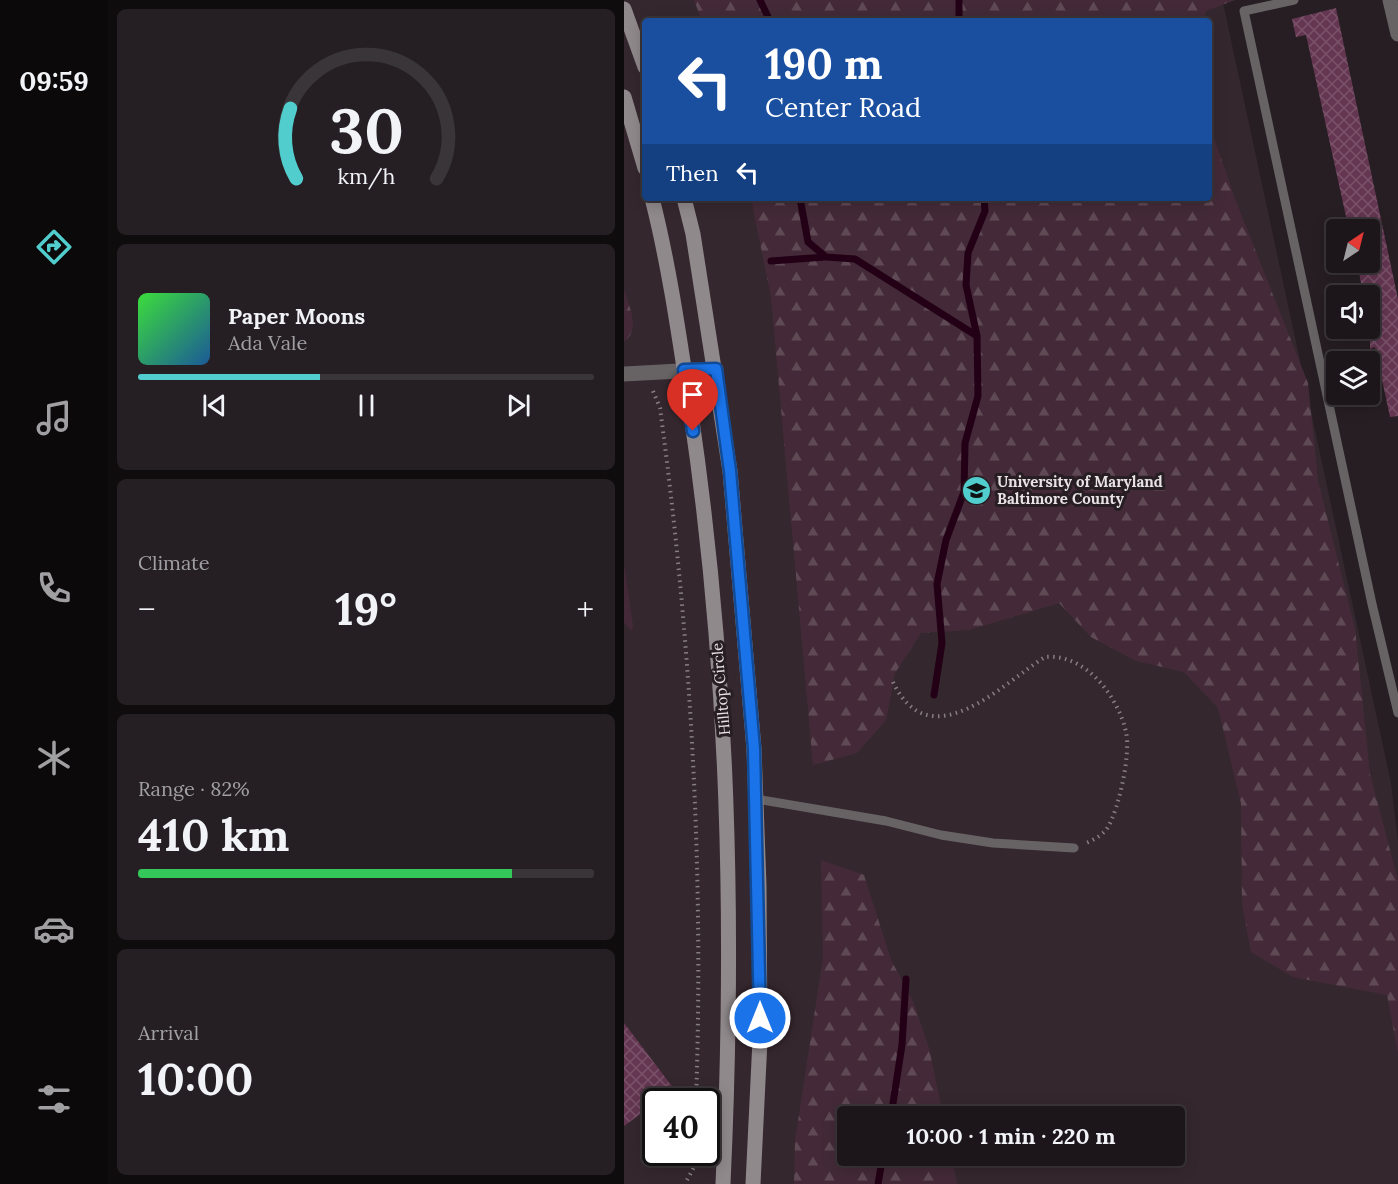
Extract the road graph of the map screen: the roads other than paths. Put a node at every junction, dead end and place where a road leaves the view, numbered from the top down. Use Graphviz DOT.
graph roads {
  1 [pos="1294,0"];
  2 [pos="1390,0"];
  3 [pos="624,9"];
  4 [pos="1398,34"];
  5 [pos="642,59"];
  6 [pos="624,97"];
  7 [pos="642,158"];
  8 [pos="653,201"];
  9 [pos="685,201"];
  10 [pos="716,369"];
  11 [pos="684,370"];
  12 [pos="624,374"];
  13 [pos="1398,712"];
  14 [pos="756,799"];
  15 [pos="1074,848"];
  16 [pos="723,1184"];
  17 [pos="753,1184"];
  1 -- 13 [label="lane"];
  2 -- 4 [label="street"];
  3 -- 5 [label="street"];
  6 -- 7 [label="street"];
  8 -- 11 [label="street, Hilltop Circle"];
  9 -- 10 [label="street, Hilltop Circle"];
  10 -- 11 [label="street"];
  10 -- 14 [label="street, Hilltop Circle"];
  11 -- 12 [label="street"];
  11 -- 16 [label="street, Hilltop Circle"];
  14 -- 15 [label="lane"];
  14 -- 17 [label="street, Hilltop Circle"];
}
